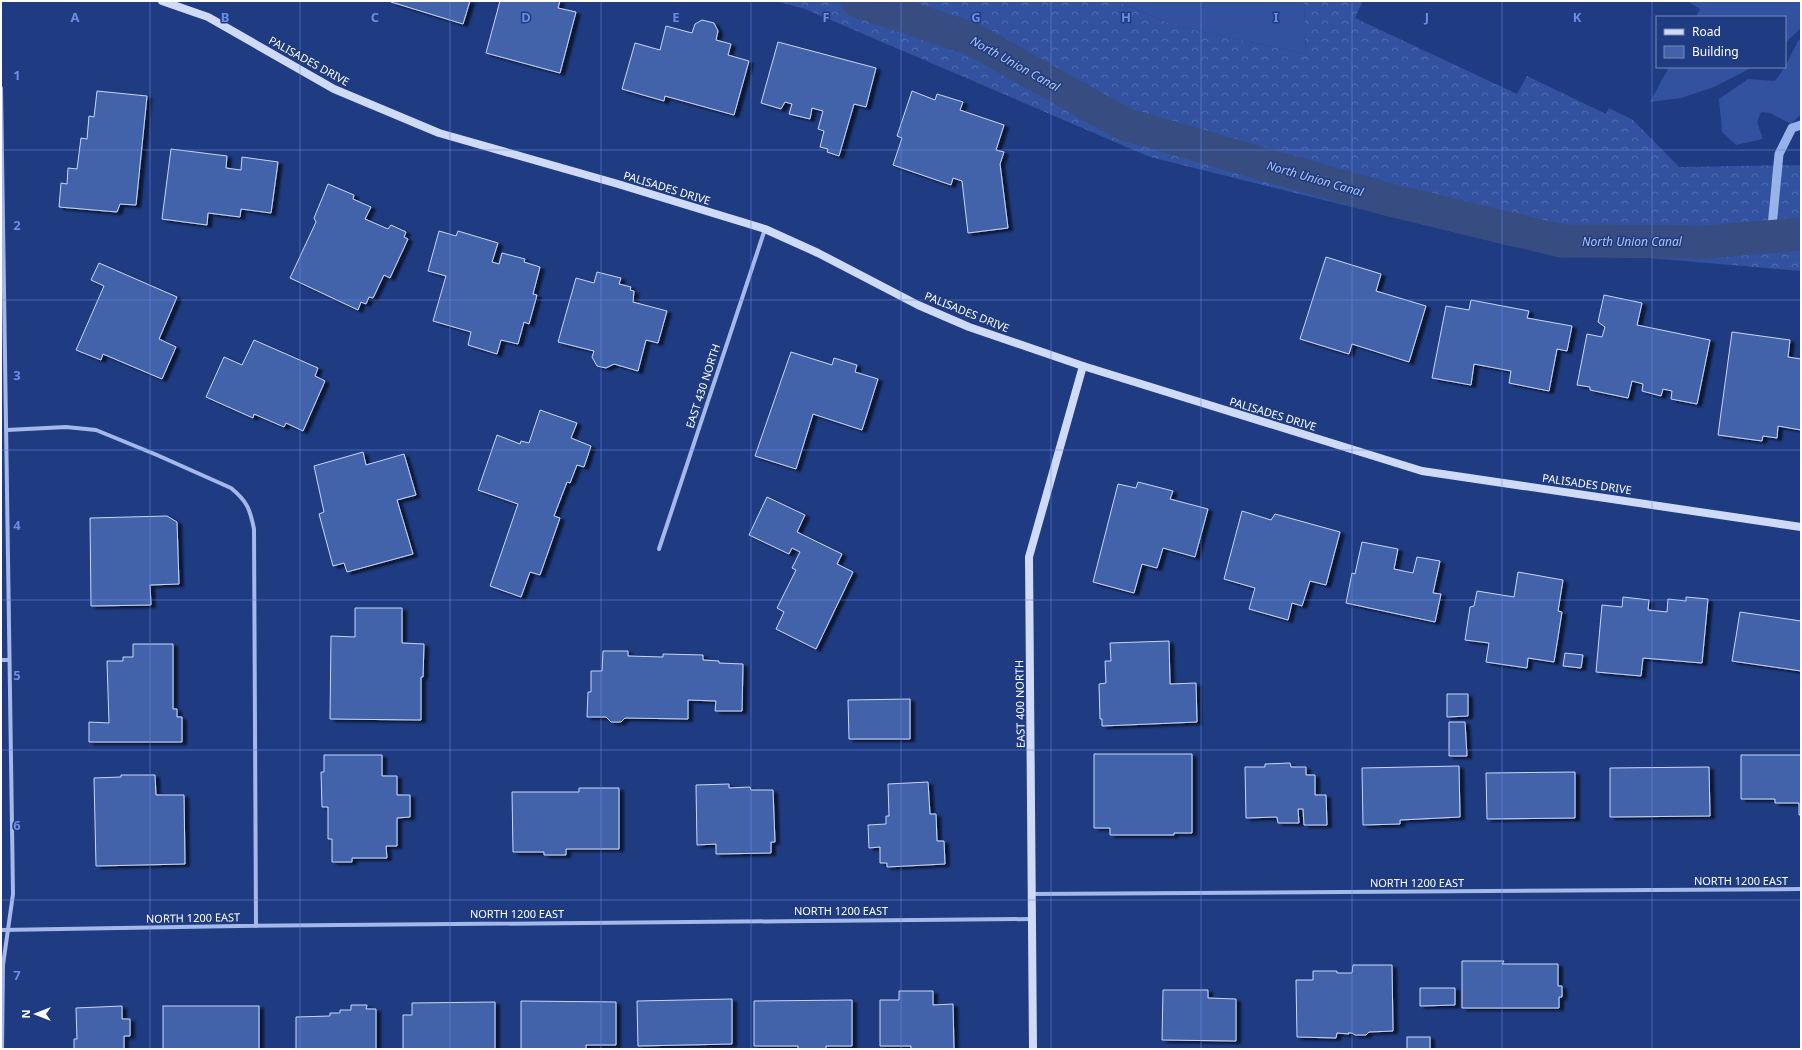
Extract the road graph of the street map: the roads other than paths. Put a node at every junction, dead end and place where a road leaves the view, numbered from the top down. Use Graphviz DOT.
graph roads {
  1 [pos="162,1"];
  2 [pos="1,88"];
  3 [pos="765,229"];
  4 [pos="1083,366"];
  5 [pos="7,430"];
  6 [pos="1801,527"];
  7 [pos="658,549"];
  8 [pos="1,660"];
  9 [pos="9,660"];
  10 [pos="1801,889"];
  11 [pos="1032,894"];
  12 [pos="1033,919"];
  13 [pos="256,926"];
  14 [pos="1,930"];
  15 [pos="8,930"];
  16 [pos="2,1049"];
  17 [pos="1033,1049"];
  1 -- 3 [label="street, PALISADES DRIVE"];
  2 -- 5 [label="street"];
  3 -- 4 [label="street, PALISADES DRIVE"];
  3 -- 7 [label="street, EAST 430 NORTH"];
  4 -- 6 [label="street, PALISADES DRIVE"];
  4 -- 11 [label="street, EAST 400 NORTH"];
  5 -- 9 [label="street"];
  5 -- 13 [label="street"];
  8 -- 9 [label="street"];
  9 -- 15 [label="street"];
  10 -- 11 [label="street, NORTH 1200 EAST"];
  11 -- 12 [label="street, EAST 400 NORTH"];
  12 -- 13 [label="street, NORTH 1200 EAST"];
  12 -- 17 [label="street, EAST 400 NORTH"];
  13 -- 15 [label="street, NORTH 1200 EAST"];
  14 -- 15 [label="street, NORTH 1200 EAST"];
  15 -- 16 [label="street"];
}
